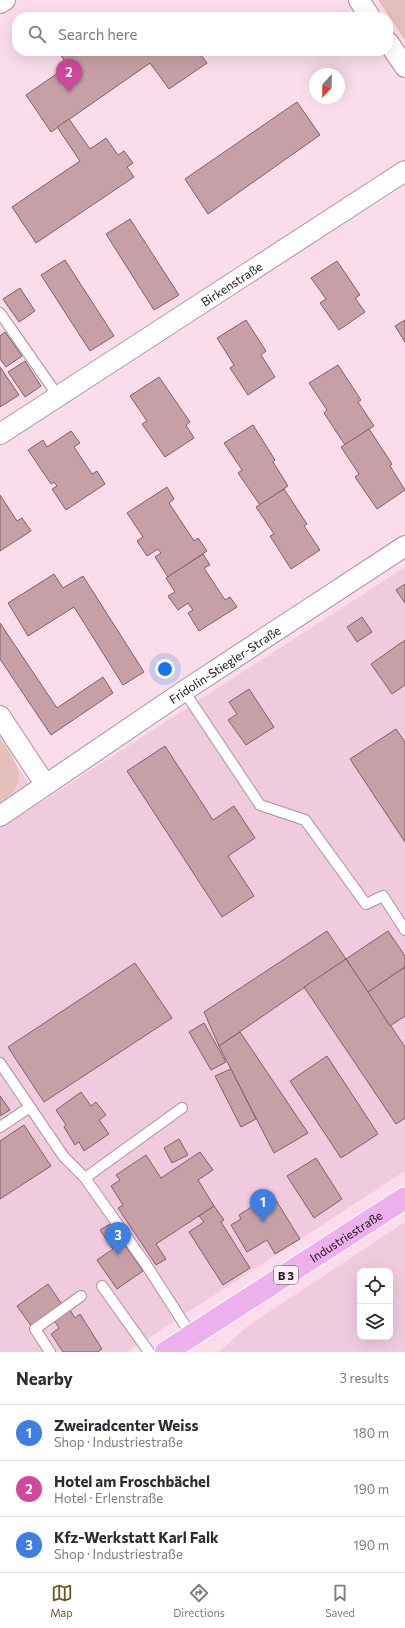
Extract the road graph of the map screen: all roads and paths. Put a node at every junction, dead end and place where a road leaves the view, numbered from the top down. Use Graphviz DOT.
graph roads {
  1 [pos="5,0"];
  2 [pos="359,0"];
  3 [pos="0,3"];
  4 [pos="367,12"];
  5 [pos="393,49"];
  6 [pos="405,67"];
  7 [pos="405,171"];
  8 [pos="0,313"];
  9 [pos="58,396"];
  10 [pos="0,434"];
  11 [pos="405,546"];
  12 [pos="184,691"];
  13 [pos="0,716"];
  14 [pos="45,784"];
  15 [pos="0,816"];
  16 [pos="405,930"];
  17 [pos="0,1063"];
  18 [pos="30,1107"];
  19 [pos="182,1108"];
  20 [pos="0,1127"];
  21 [pos="85,1178"];
  22 [pos="405,1198"];
  23 [pos="102,1286"];
  24 [pos="81,1296"];
  25 [pos="192,1336"];
  26 [pos="50,1352"];
  27 [pos="163,1352"];
  1 -- 3 [label="street"];
  2 -- 4 [label="street"];
  5 -- 6 [label="street"];
  7 -- 9 [label="street, Birkenstraße"];
  8 -- 9 [label="lane"];
  9 -- 10 [label="street, Birkenstraße"];
  11 -- 12 [label="street, Fridolin-Stiegler-Straße"];
  12 -- 14 [label="street, Fridolin-Stiegler-Straße"];
  12 -- 16 [label="lane"];
  13 -- 14 [label="street"];
  14 -- 15 [label="street, Fridolin-Stiegler-Straße"];
  17 -- 18 [label="lane"];
  18 -- 20 [label="lane"];
  18 -- 21 [label="lane"];
  19 -- 21 [label="lane"];
  21 -- 25 [label="lane"];
  22 -- 25 [label="main road, Industriestraße / B 3"];
  23 -- 27 [label="lane"];
  24 -- 26 [label="lane"];
  25 -- 27 [label="main road, Industriestraße / B 3"];
}
